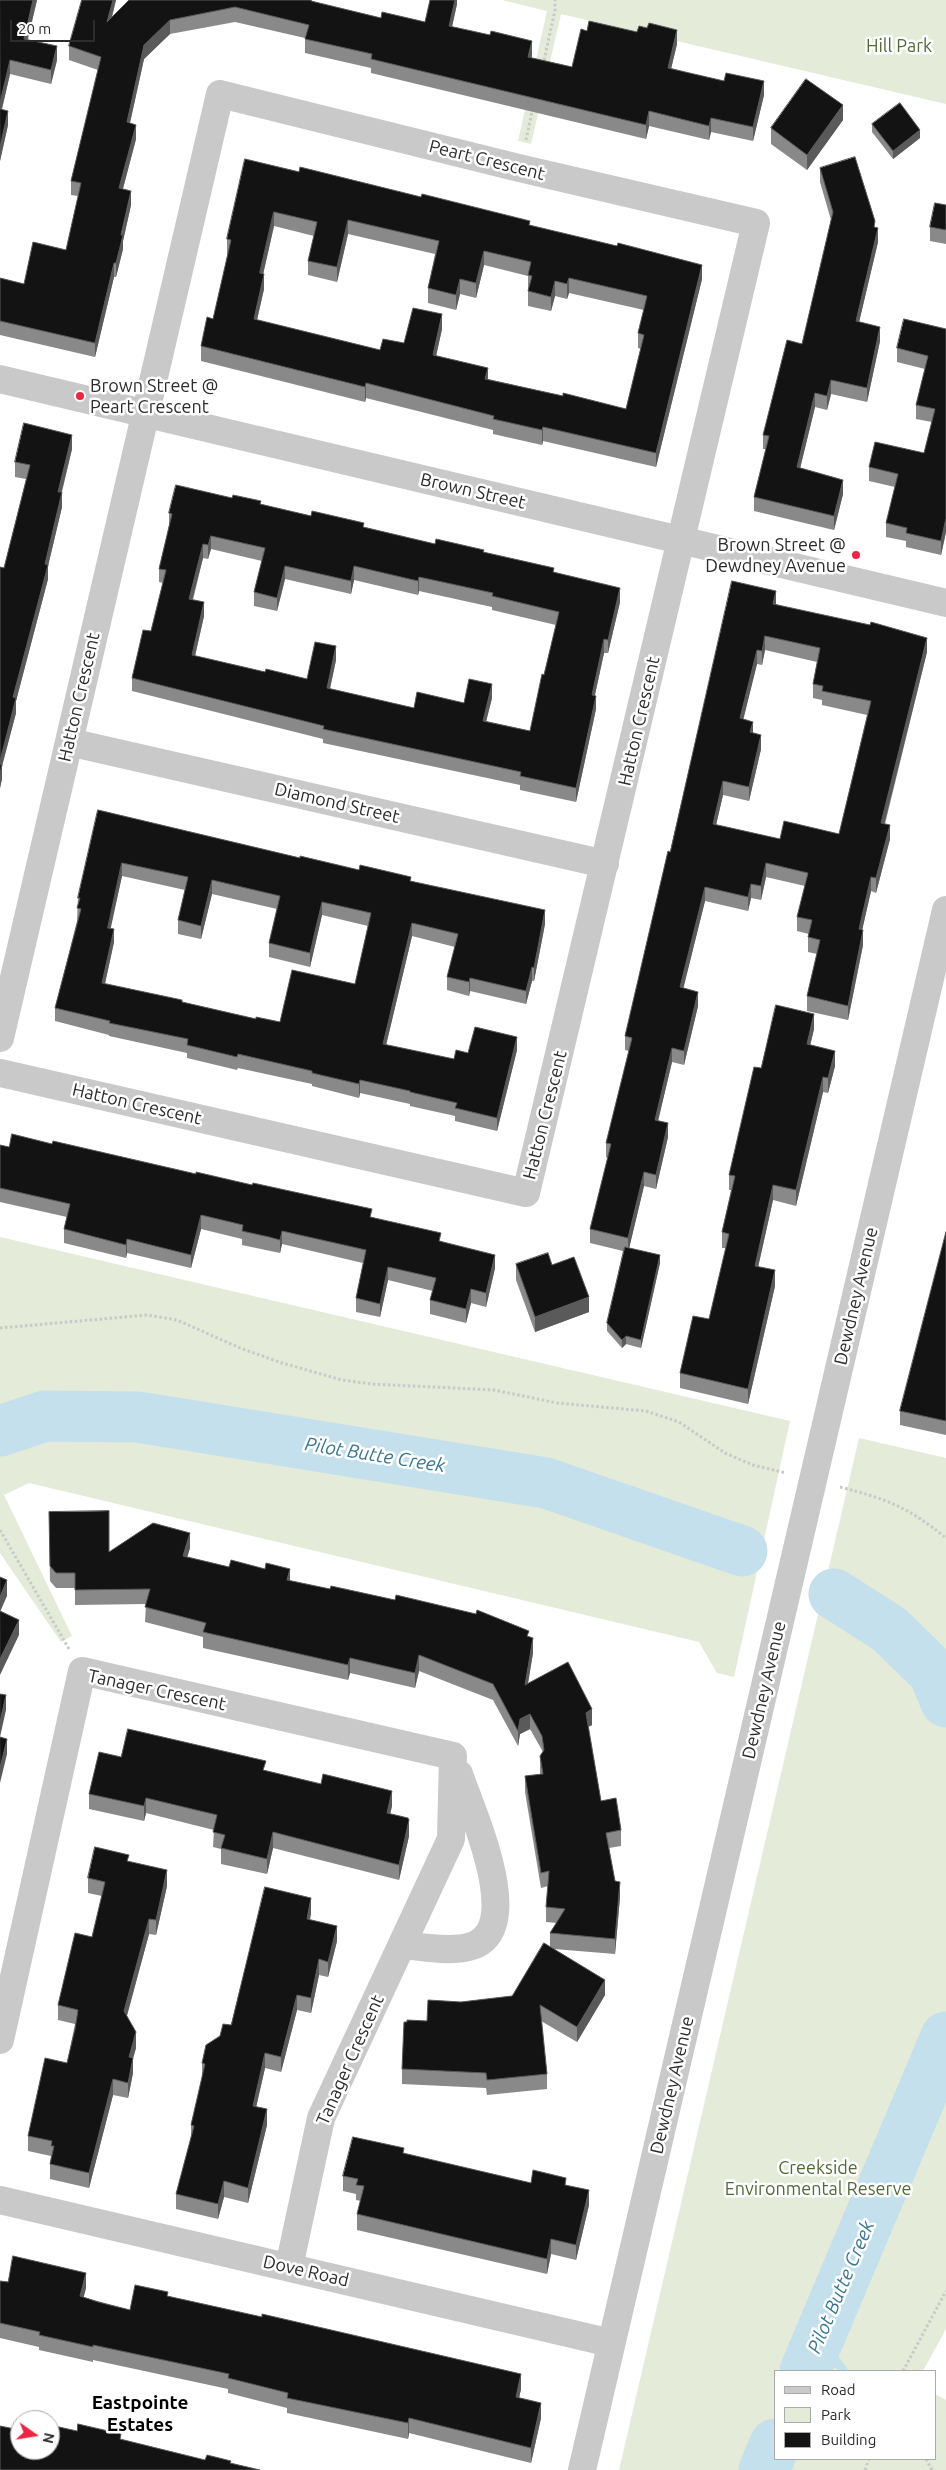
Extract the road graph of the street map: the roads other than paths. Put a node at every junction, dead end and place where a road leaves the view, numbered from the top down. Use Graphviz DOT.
graph roads {
  1 [pos="0,379"];
  2 [pos="144,414"];
  3 [pos="681,540"];
  4 [pos="946,603"];
  5 [pos="69,742"];
  6 [pos="606,864"];
  7 [pos="946,910"];
  8 [pos="0,1038"];
  9 [pos="0,1073"];
  10 [pos="453,1756"];
  11 [pos="402,1945"];
  12 [pos="0,2040"];
  13 [pos="0,2200"];
  14 [pos="289,2267"];
  15 [pos="611,2343"];
  16 [pos="582,2470"];
  1 -- 2 [label="street, Brown Street"];
  2 -- 3 [label="street, Brown Street"];
  2 -- 3 [label="street, Peart Crescent"];
  2 -- 5 [label="street, Hatton Crescent"];
  3 -- 4 [label="street, Brown Street"];
  3 -- 6 [label="street, Hatton Crescent"];
  5 -- 6 [label="street, Diamond Street"];
  5 -- 8 [label="street, Hatton Crescent"];
  6 -- 9 [label="street, Hatton Crescent"];
  7 -- 15 [label="street, Dewdney Avenue"];
  10 -- 11 [label="street, Tanager Crescent"];
  10 -- 11 [label="street"];
  10 -- 12 [label="street, Tanager Crescent"];
  11 -- 14 [label="street, Tanager Crescent"];
  13 -- 14 [label="street, Dove Road"];
  14 -- 15 [label="street, Dove Road"];
  15 -- 16 [label="street, Dewdney Avenue"];
}
